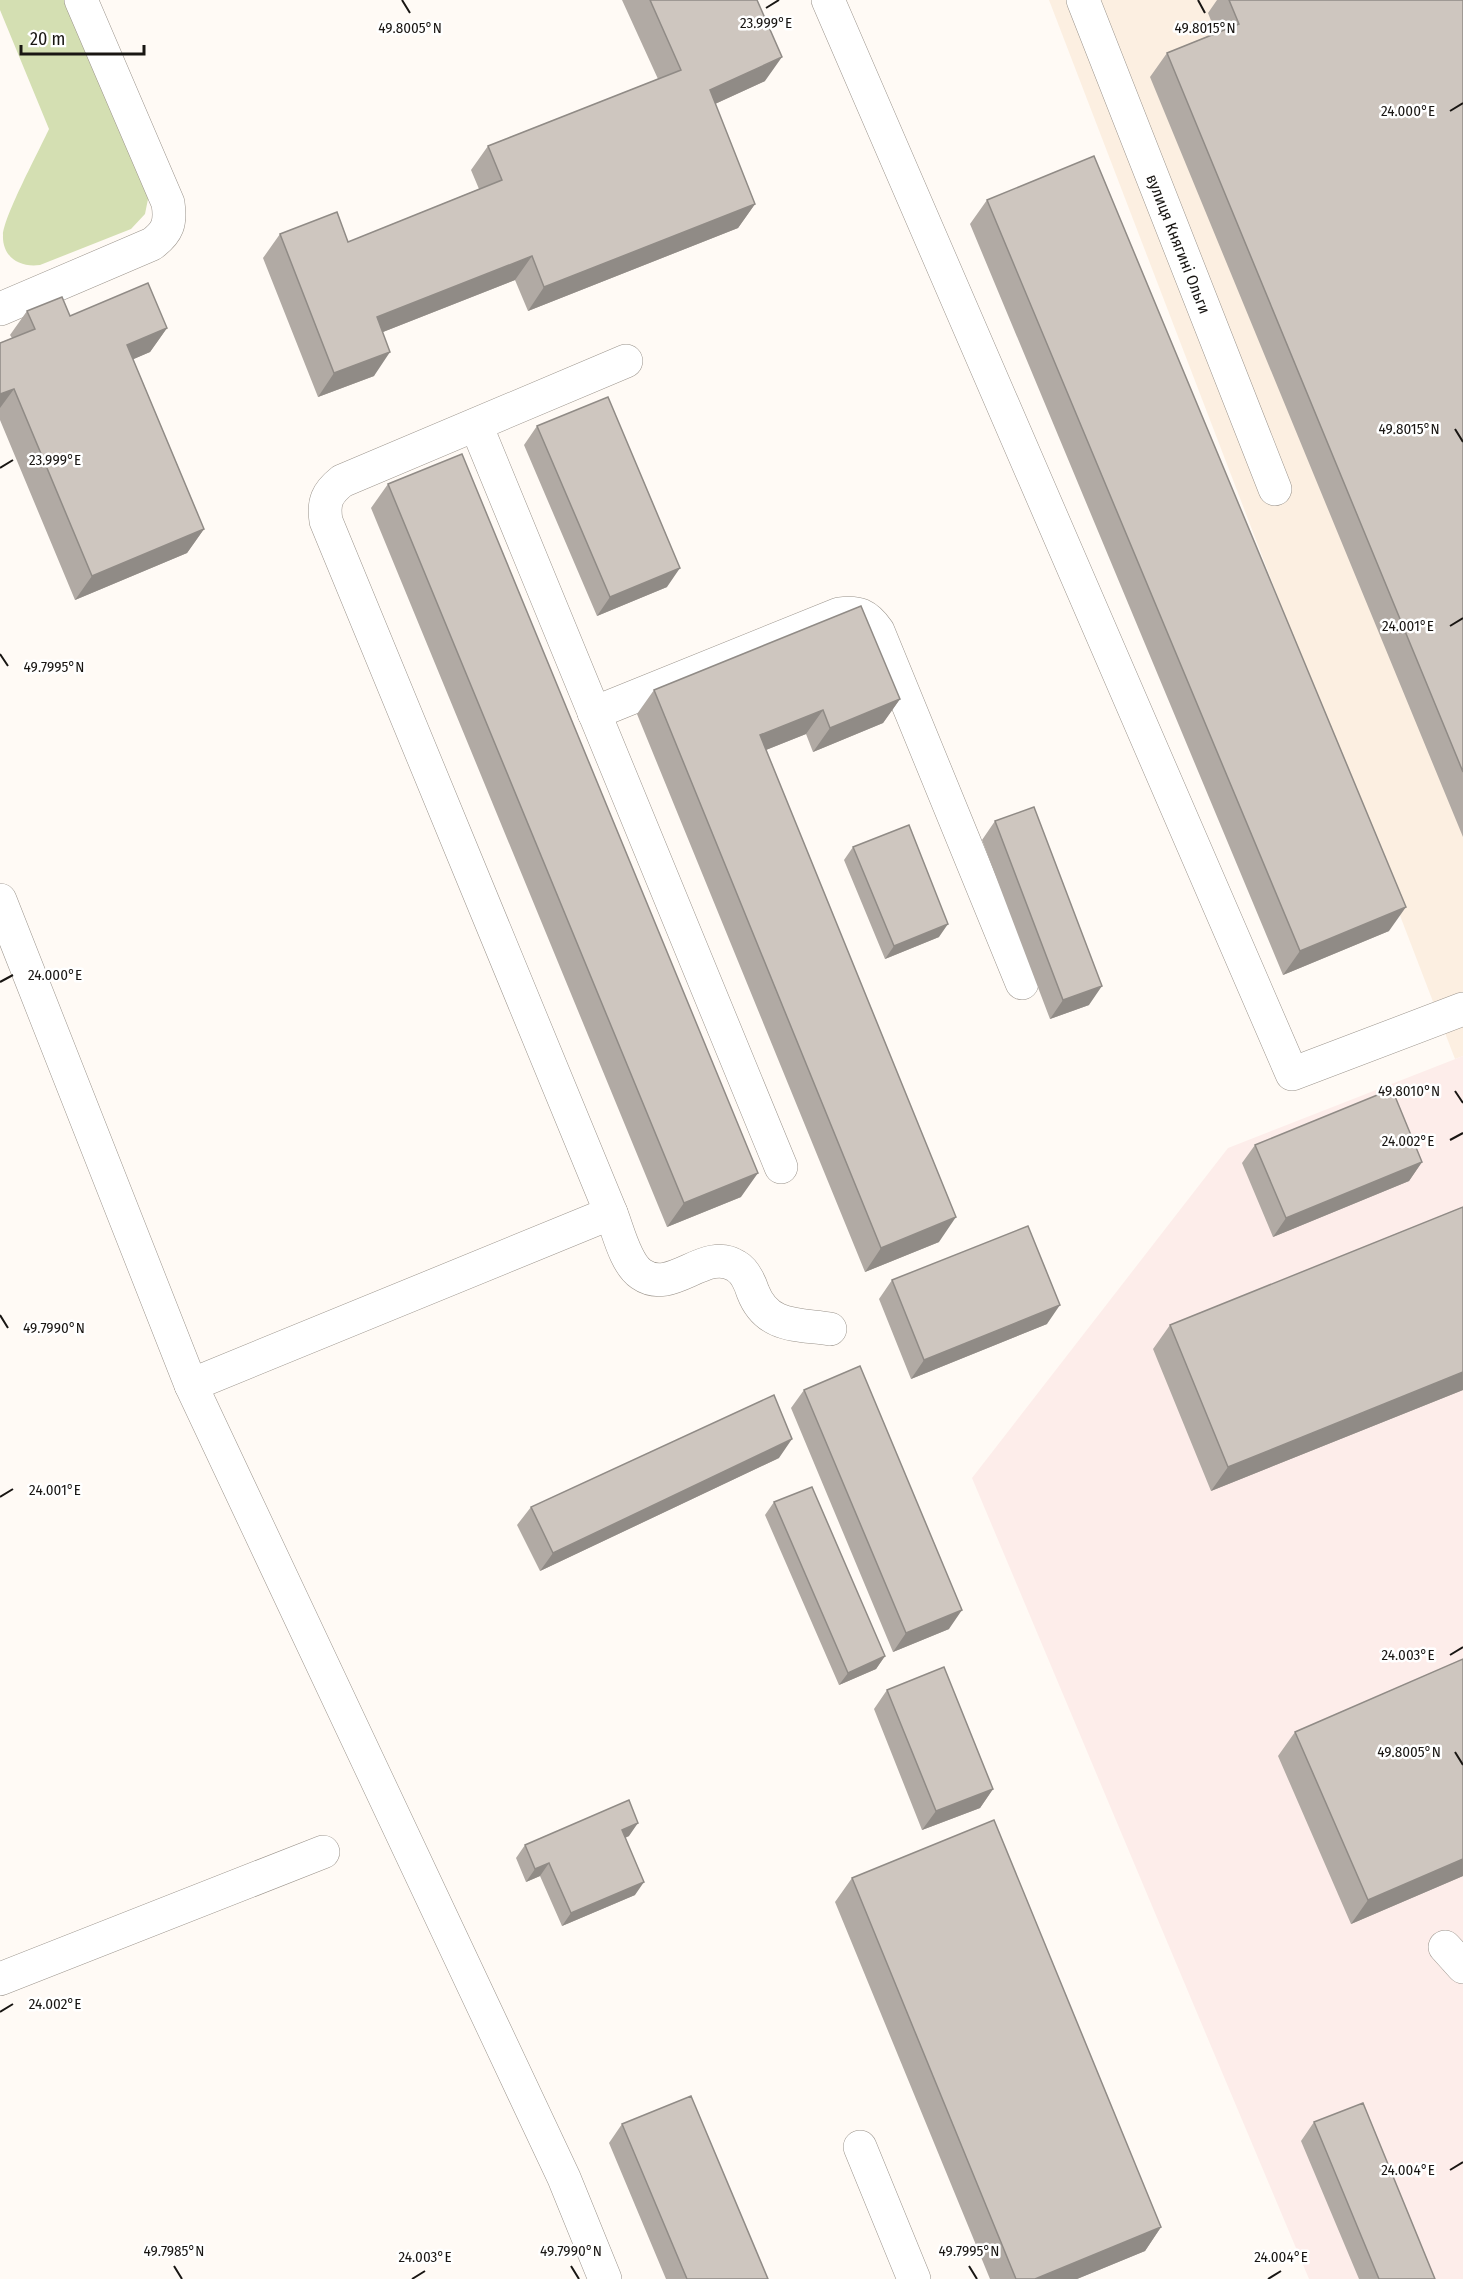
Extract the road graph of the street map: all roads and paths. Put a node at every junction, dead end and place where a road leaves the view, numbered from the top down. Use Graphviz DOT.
graph roads {
  1 [pos="81,0"];
  2 [pos="828,0"];
  3 [pos="1083,0"];
  4 [pos="0,309"];
  5 [pos="626,361"];
  6 [pos="476,425"];
  7 [pos="1275,489"];
  8 [pos="594,713"];
  9 [pos="0,900"];
  10 [pos="1022,983"];
  11 [pos="1463,1009"];
  12 [pos="781,1167"];
  13 [pos="610,1213"];
  14 [pos="830,1329"];
  15 [pos="191,1385"];
  16 [pos="323,1852"];
  17 [pos="0,1978"];
  18 [pos="860,2147"];
  19 [pos="605,2279"];
  20 [pos="914,2279"];
  1 -- 4 [label="lane"];
  2 -- 11 [label="lane"];
  3 -- 7 [label="lane, вулиця Княгині Ольги"];
  5 -- 6 [label="lane"];
  6 -- 8 [label="lane"];
  6 -- 13 [label="lane"];
  8 -- 10 [label="lane"];
  8 -- 12 [label="lane"];
  9 -- 15 [label="lane"];
  13 -- 14 [label="lane"];
  13 -- 15 [label="lane"];
  15 -- 19 [label="lane"];
  16 -- 17 [label="lane"];
  18 -- 20 [label="lane"];
}
